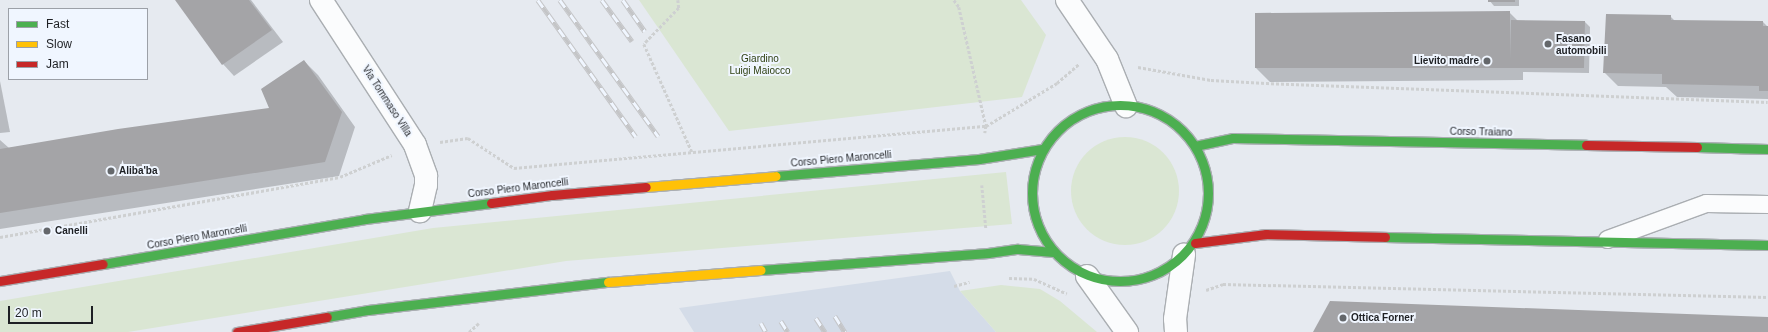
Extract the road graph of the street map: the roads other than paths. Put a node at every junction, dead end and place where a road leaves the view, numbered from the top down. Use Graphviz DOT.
graph roads {
  1 [pos="321,0"];
  2 [pos="1067,0"];
  3 [pos="1126,106"];
  4 [pos="1195,146"];
  5 [pos="1768,149"];
  6 [pos="1042,150"];
  7 [pos="1768,204"];
  8 [pos="420,211"];
  9 [pos="1601,241"];
  10 [pos="1768,245"];
  11 [pos="1190,249"];
  12 [pos="1053,252"];
  13 [pos="1087,276"];
  14 [pos="0,281"];
  15 [pos="237,332"];
  16 [pos="1127,332"];
  17 [pos="1176,332"];
  1 -- 8 [label="street, Via Tommaso Villa"];
  2 -- 3 [label="street"];
  3 -- 4 [label="main road"];
  3 -- 6 [label="main road"];
  4 -- 5 [label="main road, Corso Traiano"];
  4 -- 11 [label="main road"];
  6 -- 8 [label="main road, Corso Piero Maroncelli"];
  6 -- 12 [label="main road"];
  7 -- 9 [label="lane"];
  8 -- 14 [label="main road, Corso Piero Maroncelli"];
  9 -- 10 [label="main road"];
  9 -- 11 [label="main road"];
  11 -- 13 [label="main road"];
  11 -- 17 [label="street"];
  12 -- 13 [label="main road"];
  12 -- 15 [label="main road"];
  13 -- 16 [label="street"];
}
